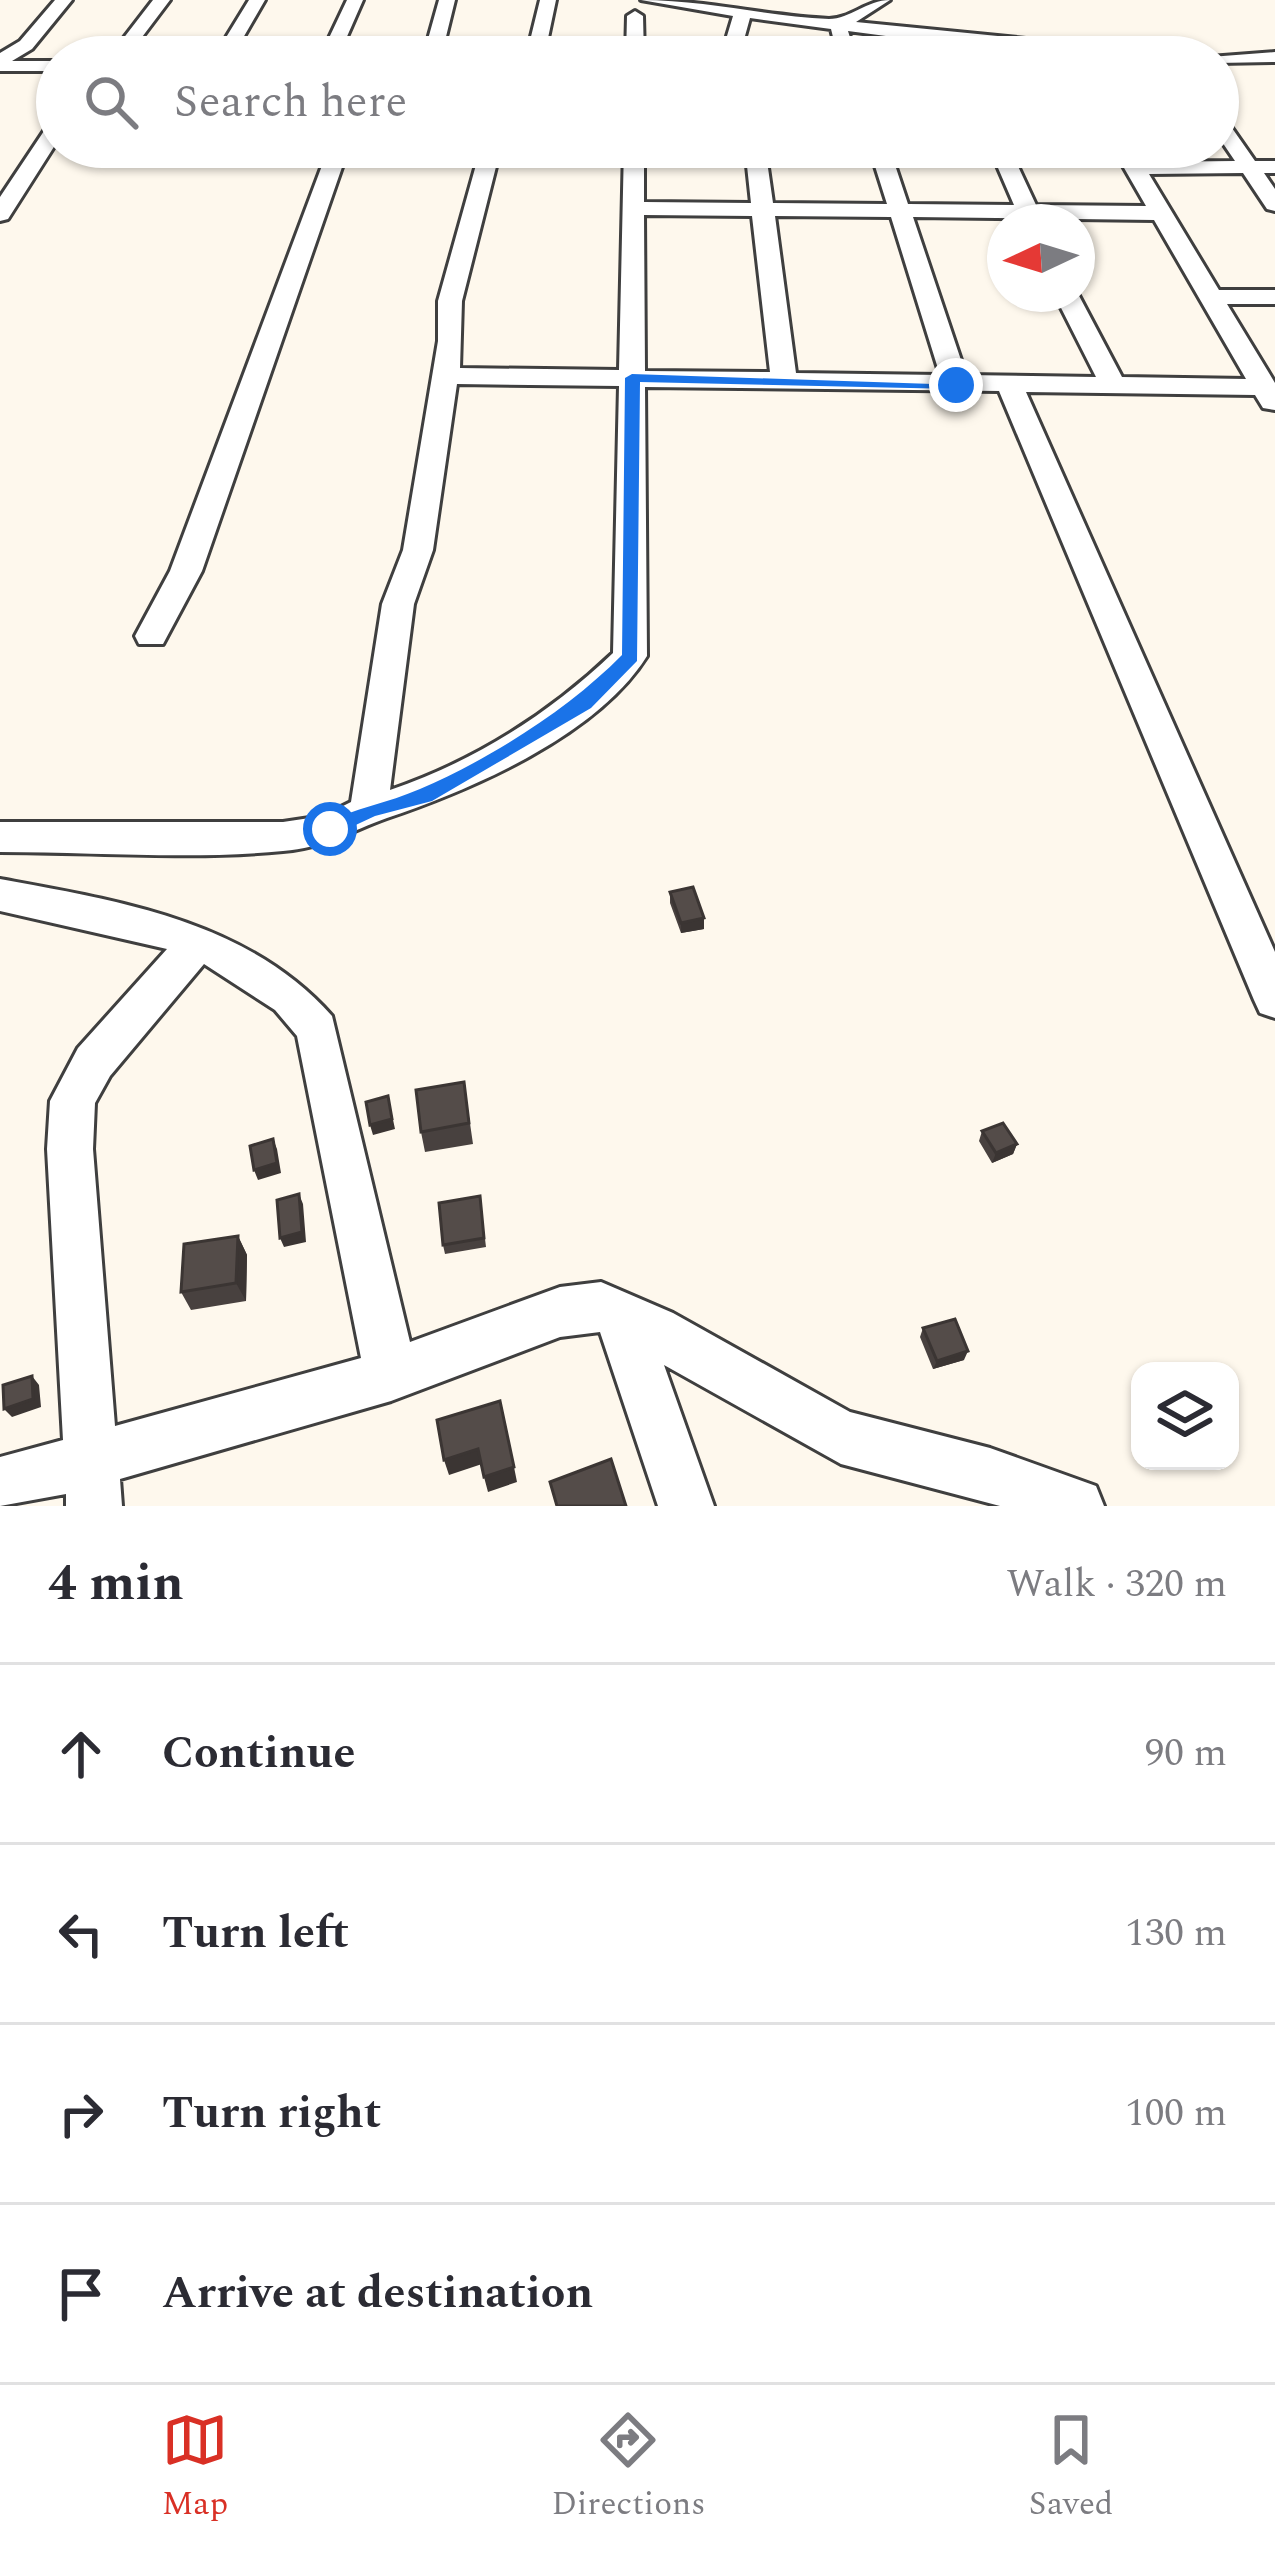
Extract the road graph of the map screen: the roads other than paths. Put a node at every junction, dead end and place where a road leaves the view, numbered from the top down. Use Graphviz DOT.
graph roads {
  1 [pos="64,0"];
  2 [pos="162,0"];
  3 [pos="257,0"];
  4 [pos="355,0"];
  5 [pos="447,0"];
  6 [pos="548,0"];
  7 [pos="649,0"];
  8 [pos="882,0"];
  9 [pos="742,12"];
  10 [pos="635,16"];
  11 [pos="838,25"];
  12 [pos="134,36"];
  13 [pos="236,36"];
  14 [pos="339,36"];
  15 [pos="438,36"];
  16 [pos="540,36"];
  17 [pos="635,36"];
  18 [pos="736,36"];
  19 [pos="841,36"];
  20 [pos="913,36"];
  21 [pos="1239,59"];
  22 [pos="1272,60"];
  23 [pos="0,63"];
  24 [pos="36,65"];
  25 [pos="1239,151"];
  26 [pos="36,158"];
  27 [pos="1239,165"];
  28 [pos="1250,166"];
  29 [pos="1275,167"];
  30 [pos="331,168"];
  31 [pos="485,168"];
  32 [pos="634,168"];
  33 [pos="758,168"];
  34 [pos="886,168"];
  35 [pos="1008,168"];
  36 [pos="1135,168"];
  37 [pos="1024,204"];
  38 [pos="1275,204"];
  39 [pos="634,208"];
  40 [pos="764,209"];
  41 [pos="900,210"];
  42 [pos="1162,213"];
  43 [pos="0,214"];
  44 [pos="987,215"];
  45 [pos="1095,215"];
  46 [pos="1211,297"];
  47 [pos="1275,297"];
  48 [pos="1075,312"];
  49 [pos="442,376"];
  50 [pos="632,378"];
  51 [pos="784,382"];
  52 [pos="956,385"];
  53 [pos="1010,386"];
  54 [pos="1115,388"];
  55 [pos="1270,397"];
  56 [pos="151,636"];
  57 [pos="369,810"];
  58 [pos="0,837"];
  59 [pos="0,895"];
  60 [pos="195,946"];
  61 [pos="1275,1000"];
  62 [pos="621,1312"];
  63 [pos="391,1375"];
  64 [pos="93,1483"];
  65 [pos="0,1484"];
  66 [pos="686,1506"];
  67 [pos="1076,1506"];
  1 -- 23 [label="street"];
  2 -- 12 [label="street"];
  3 -- 13 [label="street"];
  4 -- 14 [label="street"];
  5 -- 15 [label="street"];
  6 -- 16 [label="street"];
  7 -- 9 [label="street"];
  8 -- 11 [label="street"];
  9 -- 11 [label="street"];
  9 -- 18 [label="street"];
  10 -- 17 [label="street"];
  11 -- 19 [label="street"];
  11 -- 20 [label="street"];
  21 -- 22 [label="street"];
  23 -- 24 [label="street"];
  25 -- 28 [label="street"];
  26 -- 43 [label="street"];
  27 -- 28 [label="street"];
  28 -- 29 [label="street"];
  28 -- 38 [label="street"];
  30 -- 56 [label="street"];
  31 -- 49 [label="street"];
  32 -- 39 [label="street"];
  33 -- 40 [label="street"];
  34 -- 41 [label="street"];
  35 -- 37 [label="street"];
  36 -- 42 [label="street"];
  39 -- 40 [label="street"];
  39 -- 50 [label="street"];
  40 -- 41 [label="street"];
  40 -- 51 [label="street"];
  41 -- 44 [label="street"];
  41 -- 52 [label="street"];
  42 -- 45 [label="street"];
  42 -- 46 [label="street"];
  46 -- 47 [label="street"];
  46 -- 55 [label="street"];
  48 -- 54 [label="street"];
  49 -- 50 [label="street"];
  49 -- 57 [label="street"];
  50 -- 51 [label="street"];
  50 -- 57 [label="street"];
  51 -- 52 [label="street"];
  52 -- 53 [label="street"];
  53 -- 54 [label="street"];
  53 -- 61 [label="street"];
  54 -- 55 [label="street"];
  57 -- 58 [label="street"];
  59 -- 60 [label="street"];
  60 -- 63 [label="street"];
  60 -- 64 [label="street"];
  62 -- 63 [label="street"];
  62 -- 66 [label="street"];
  62 -- 67 [label="street"];
  63 -- 64 [label="street"];
  64 -- 65 [label="street"];
}
